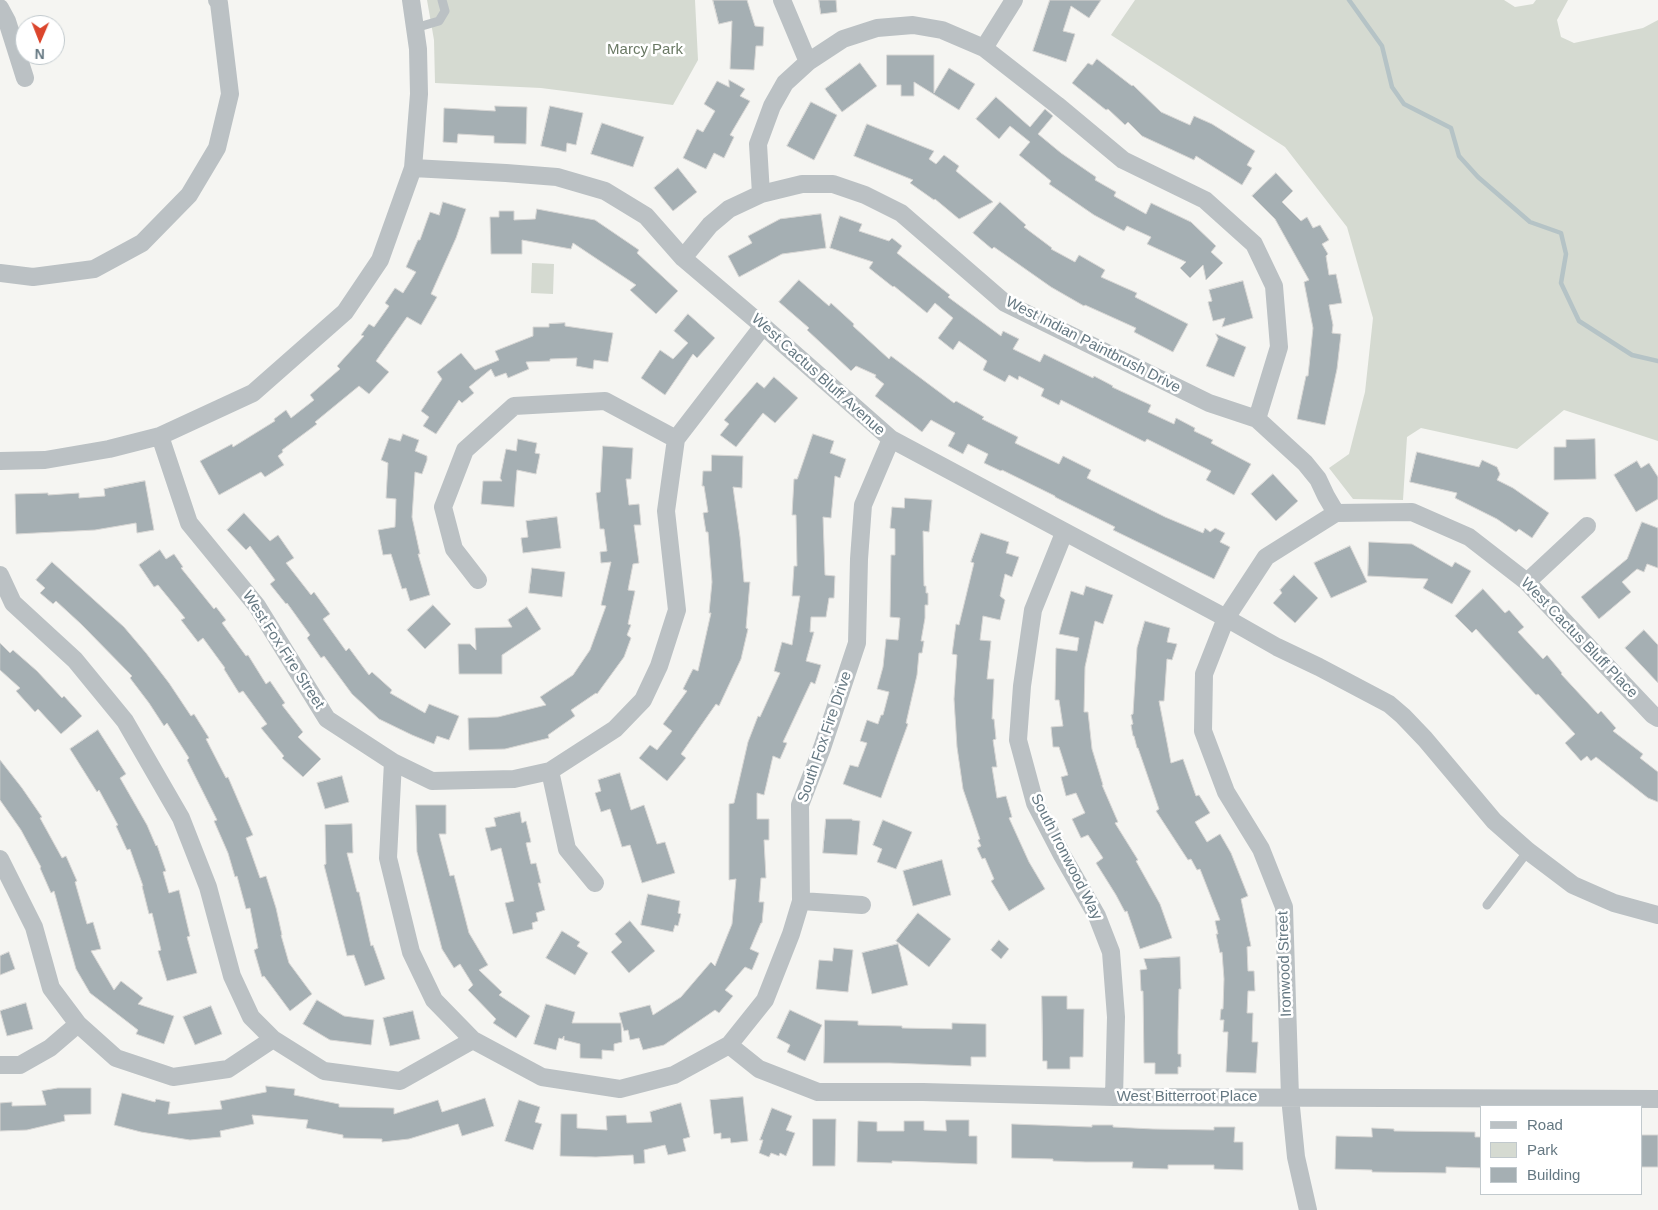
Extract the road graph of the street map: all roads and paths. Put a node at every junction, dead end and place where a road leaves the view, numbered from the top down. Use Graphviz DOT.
graph roads {
  1 [pos="217,0"];
  2 [pos="411,0"];
  3 [pos="442,0"];
  4 [pos="782,0"];
  5 [pos="1014,0"];
  6 [pos="0,8"];
  7 [pos="415,28"];
  8 [pos="984,48"];
  9 [pos="808,62"];
  10 [pos="24,78"];
  11 [pos="413,168"];
  12 [pos="761,194"];
  13 [pos="683,258"];
  14 [pos="0,273"];
  15 [pos="763,326"];
  16 [pos="1256,419"];
  17 [pos="160,436"];
  18 [pos="676,438"];
  19 [pos="891,439"];
  20 [pos="0,461"];
  21 [pos="1336,513"];
  22 [pos="1587,526"];
  23 [pos="1064,533"];
  24 [pos="0,575"];
  25 [pos="478,580"];
  26 [pos="1528,582"];
  27 [pos="1226,618"];
  28 [pos="1658,718"];
  29 [pos="393,762"];
  30 [pos="550,771"];
  31 [pos="1528,851"];
  32 [pos="0,859"];
  33 [pos="595,883"];
  34 [pos="801,901"];
  35 [pos="862,905"];
  36 [pos="1487,905"];
  37 [pos="1658,916"];
  38 [pos="78,1024"];
  39 [pos="272,1039"];
  40 [pos="473,1040"];
  41 [pos="729,1046"];
  42 [pos="0,1065"];
  43 [pos="1114,1097"];
  44 [pos="1290,1097"];
  45 [pos="1658,1099"];
  46 [pos="1308,1210"];
  1 -- 14 [label="street"];
  2 -- 7 [label="street"];
  3 -- 7 [label="lane"];
  4 -- 9 [label="street"];
  5 -- 8 [label="street"];
  6 -- 10 [label="street"];
  7 -- 11 [label="street"];
  8 -- 9 [label="street"];
  8 -- 16 [label="street"];
  9 -- 12 [label="street"];
  11 -- 13 [label="street, West Cactus Bluff Avenue"];
  11 -- 17 [label="street"];
  12 -- 13 [label="street, West Indian Paintbrush Drive"];
  12 -- 16 [label="street, West Indian Paintbrush Drive"];
  13 -- 15 [label="street, West Cactus Bluff Avenue"];
  15 -- 18 [label="street"];
  15 -- 19 [label="street, West Cactus Bluff Avenue"];
  16 -- 21 [label="street, West Indian Paintbrush Drive"];
  17 -- 20 [label="street"];
  17 -- 29 [label="street, West Fox Fire Street"];
  18 -- 25 [label="street"];
  18 -- 30 [label="street, West Fox Fire Street"];
  19 -- 23 [label="street, West Cactus Bluff Avenue"];
  19 -- 34 [label="street, South Fox Fire Drive"];
  21 -- 26 [label="street, West Cactus Bluff Place"];
  21 -- 27 [label="street"];
  22 -- 26 [label="street"];
  23 -- 27 [label="street, West Cactus Bluff Avenue"];
  23 -- 43 [label="street, South Ironwood Way"];
  24 -- 39 [label="street"];
  26 -- 28 [label="street, West Cactus Bluff Place"];
  27 -- 31 [label="street, West Cactus Bluff Avenue"];
  27 -- 44 [label="street, Ironwood Street"];
  29 -- 30 [label="street, West Fox Fire Street"];
  29 -- 40 [label="street, South Fox Fire Drive"];
  30 -- 33 [label="street"];
  31 -- 36 [label="lane"];
  31 -- 37 [label="street, West Cactus Bluff Avenue"];
  32 -- 38 [label="street"];
  34 -- 35 [label="street"];
  34 -- 41 [label="street, South Fox Fire Drive"];
  38 -- 39 [label="street"];
  38 -- 42 [label="street"];
  39 -- 40 [label="street"];
  40 -- 41 [label="street, South Fox Fire Drive"];
  41 -- 43 [label="street, West Bitterroot Place"];
  43 -- 44 [label="street, West Bitterroot Place"];
  44 -- 45 [label="street, West Bitterroot Place"];
  44 -- 46 [label="street, Ironwood Street"];
}
